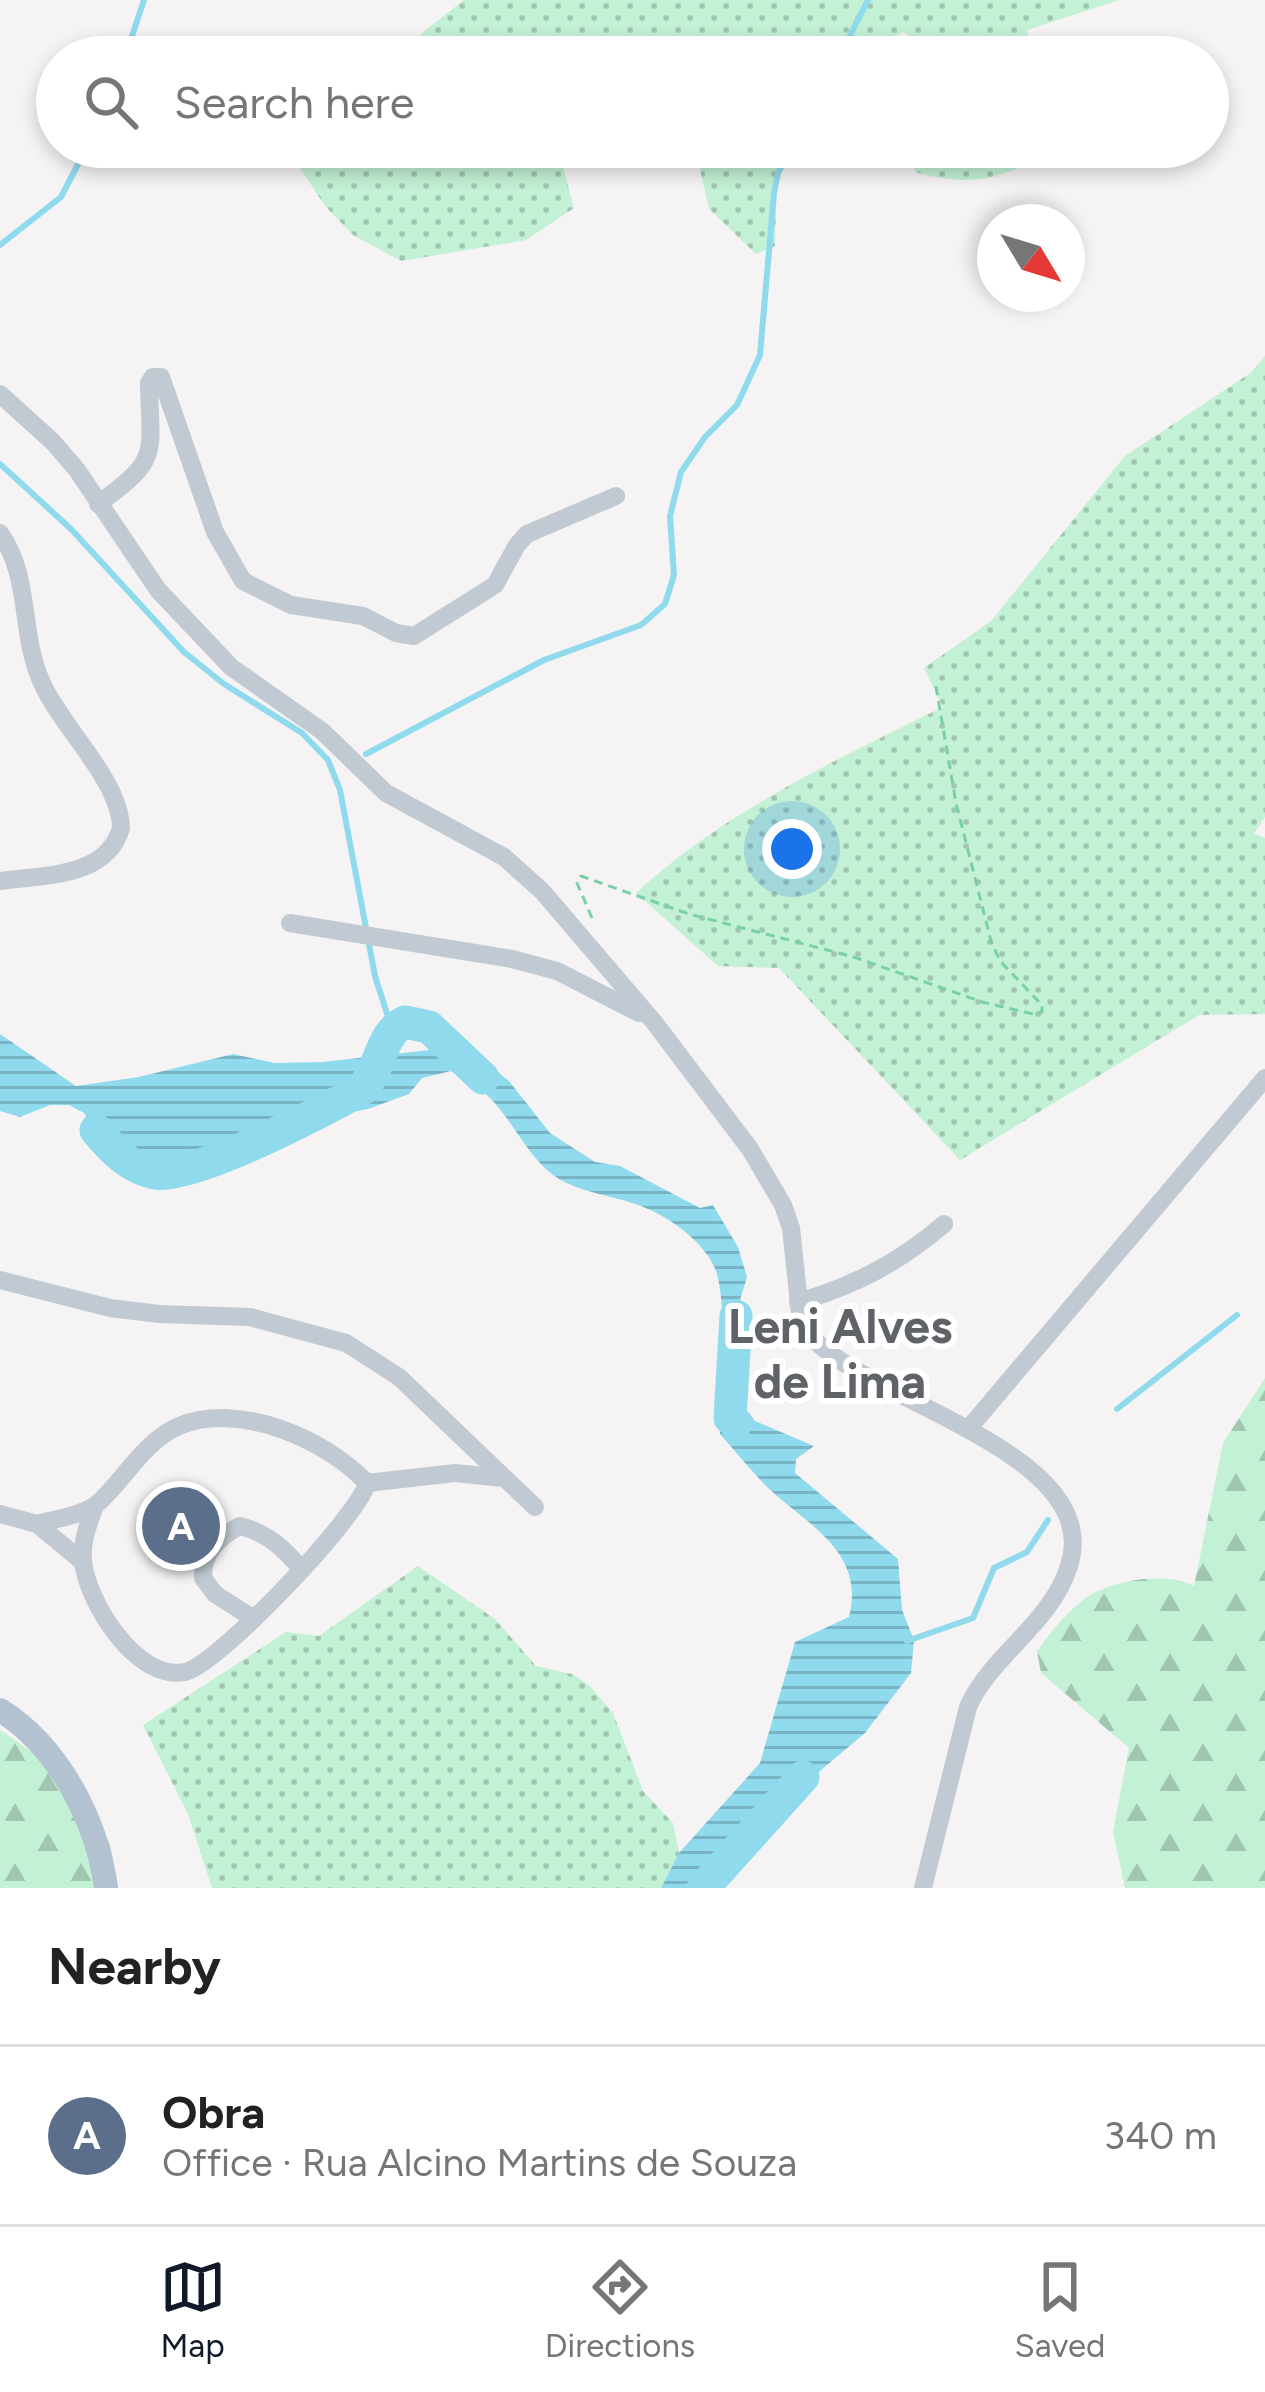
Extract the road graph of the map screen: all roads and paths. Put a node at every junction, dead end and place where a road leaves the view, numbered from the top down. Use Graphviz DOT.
graph roads {
  1 [pos="0,394"];
  2 [pos="616,496"];
  3 [pos="98,504"];
  4 [pos="0,532"];
  5 [pos="934,681"];
  6 [pos="0,881"];
  7 [pos="290,923"];
  8 [pos="591,950"];
  9 [pos="654,1022"];
  10 [pos="1265,1078"];
  11 [pos="944,1224"];
  12 [pos="0,1280"];
  13 [pos="798,1302"];
  14 [pos="968,1428"];
  15 [pos="503,1478"];
  16 [pos="367,1483"];
  17 [pos="95,1506"];
  18 [pos="535,1507"];
  19 [pos="0,1514"];
  20 [pos="37,1524"];
  21 [pos="83,1562"];
  22 [pos="302,1568"];
  23 [pos="254,1619"];
  24 [pos="0,1710"];
  25 [pos="106,1888"];
  26 [pos="923,1888"];
  1 -- 3 [label="street"];
  2 -- 3 [label="street"];
  3 -- 8 [label="street"];
  4 -- 6 [label="street"];
  5 -- 8 [label="path"];
  7 -- 9 [label="street"];
  8 -- 9 [label="street"];
  9 -- 13 [label="street"];
  10 -- 14 [label="street"];
  11 -- 13 [label="street"];
  12 -- 15 [label="street"];
  13 -- 14 [label="street"];
  14 -- 26 [label="street"];
  15 -- 16 [label="street"];
  15 -- 18 [label="street"];
  16 -- 17 [label="street"];
  16 -- 22 [label="street"];
  17 -- 20 [label="street"];
  17 -- 21 [label="street"];
  19 -- 20 [label="street"];
  20 -- 21 [label="street"];
  21 -- 23 [label="street"];
  22 -- 23 [label="street"];
  22 -- 23 [label="street"];
  24 -- 25 [label="main road"];
}
